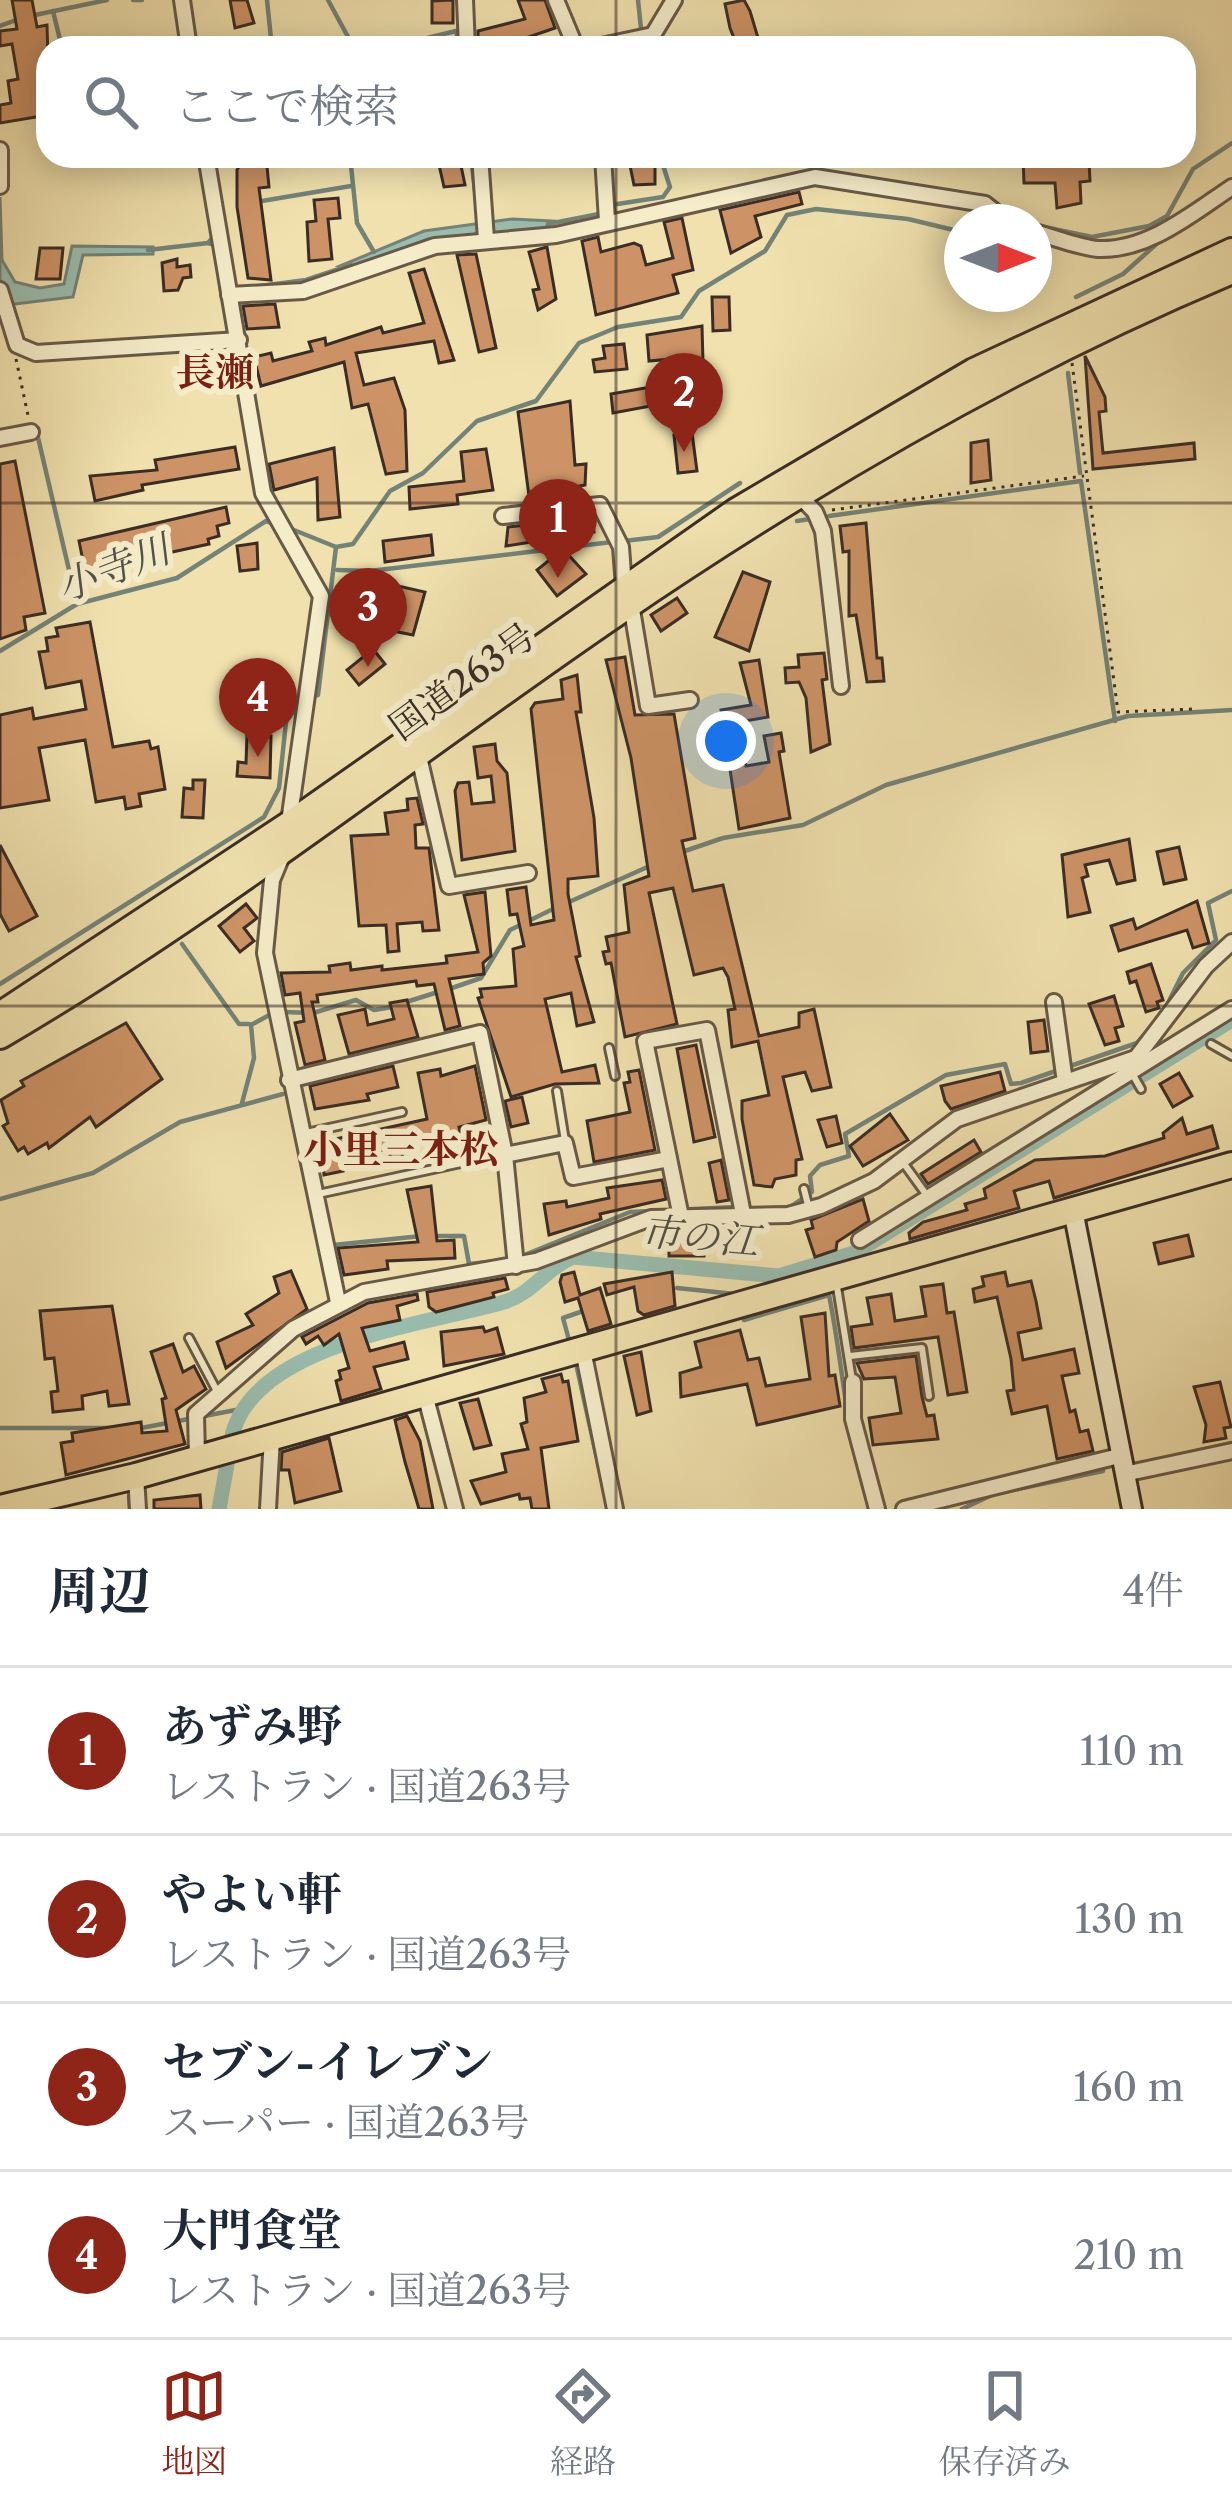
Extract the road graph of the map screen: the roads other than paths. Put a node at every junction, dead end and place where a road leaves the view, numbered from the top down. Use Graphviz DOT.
graph roads {
  1 [pos="182,0"];
  2 [pos="465,0"];
  3 [pos="556,0"];
  4 [pos="674,0"];
  5 [pos="187,36"];
  6 [pos="466,36"];
  7 [pos="571,36"];
  8 [pos="642,36"];
  9 [pos="0,150"];
  10 [pos="208,168"];
  11 [pos="481,168"];
  12 [pos="604,168"];
  13 [pos="0,186"];
  14 [pos="1232,187"];
  15 [pos="985,204"];
  16 [pos="607,211"];
  17 [pos="1052,236"];
  18 [pos="486,239"];
  19 [pos="1232,251"];
  20 [pos="1232,271"];
  21 [pos="228,289"];
  22 [pos="0,290"];
  23 [pos="239,340"];
  24 [pos="30,427"];
  25 [pos="0,438"];
  26 [pos="807,504"];
  27 [pos="503,516"];
  28 [pos="627,595"];
  29 [pos="841,686"];
  30 [pos="690,700"];
  31 [pos="418,757"];
  32 [pos="288,825"];
  33 [pos="282,854"];
  34 [pos="528,873"];
  35 [pos="1232,942"];
  36 [pos="1054,1002"];
  37 [pos="1232,1009"];
  38 [pos="0,1015"];
  39 [pos="0,1036"];
  40 [pos="1211,1044"];
  41 [pos="609,1048"];
  42 [pos="1232,1056"];
  43 [pos="1128,1067"];
  44 [pos="1064,1073"];
  45 [pos="615,1076"];
  46 [pos="289,1080"];
  47 [pos="1141,1089"];
  48 [pos="557,1091"];
  49 [pos="402,1112"];
  50 [pos="301,1134"];
  51 [pos="565,1143"];
  52 [pos="505,1155"];
  53 [pos="669,1159"];
  54 [pos="902,1162"];
  55 [pos="461,1163"];
  56 [pos="1232,1165"];
  57 [pos="804,1189"];
  58 [pos="315,1195"];
  59 [pos="929,1198"];
  60 [pos="809,1206"];
  61 [pos="743,1207"];
  62 [pos="1073,1210"];
  63 [pos="681,1217"];
  64 [pos="860,1240"];
  65 [pos="515,1260"];
  66 [pos="834,1278"];
  67 [pos="338,1302"];
  68 [pos="188,1338"];
  69 [pos="584,1350"];
  70 [pos="850,1356"];
  71 [pos="853,1382"];
  72 [pos="218,1393"];
  73 [pos="424,1394"];
  74 [pos="929,1396"];
  75 [pos="272,1437"];
  76 [pos="1232,1450"];
  77 [pos="197,1457"];
  78 [pos="1122,1465"];
  79 [pos="136,1477"];
  80 [pos="0,1508"];
  81 [pos="138,1509"];
  82 [pos="268,1509"];
  83 [pos="455,1509"];
  84 [pos="616,1509"];
  85 [pos="877,1509"];
  86 [pos="904,1509"];
  87 [pos="1132,1509"];
  1 -- 5 [label="street"];
  2 -- 6 [label="street"];
  3 -- 7 [label="street"];
  4 -- 8 [label="street"];
  9 -- 13 [label="street"];
  10 -- 21 [label="street"];
  11 -- 18 [label="street"];
  12 -- 16 [label="street"];
  14 -- 17 [label="street"];
  15 -- 16 [label="street"];
  16 -- 18 [label="street"];
  18 -- 21 [label="street"];
  19 -- 28 [label="highway, 国道263号"];
  20 -- 26 [label="highway, 国道263号"];
  21 -- 23 [label="street"];
  22 -- 23 [label="street"];
  23 -- 32 [label="street"];
  24 -- 25 [label="street"];
  26 -- 28 [label="highway, 国道263号"];
  26 -- 29 [label="street"];
  27 -- 28 [label="street"];
  28 -- 30 [label="street"];
  28 -- 31 [label="highway, 国道263号"];
  28 -- 32 [label="highway, 国道263号"];
  31 -- 33 [label="highway, 国道263号"];
  31 -- 34 [label="street"];
  32 -- 33 [label="street"];
  32 -- 38 [label="highway, 国道263号"];
  33 -- 39 [label="highway, 国道263号"];
  33 -- 46 [label="street"];
  35 -- 43 [label="street"];
  36 -- 44 [label="street"];
  37 -- 43 [label="street"];
  40 -- 42 [label="lane"];
  41 -- 45 [label="lane"];
  43 -- 44 [label="street"];
  43 -- 47 [label="lane"];
  43 -- 59 [label="street"];
  44 -- 54 [label="street"];
  46 -- 50 [label="street"];
  46 -- 52 [label="street"];
  48 -- 51 [label="lane"];
  49 -- 50 [label="lane"];
  50 -- 58 [label="street"];
  51 -- 52 [label="street"];
  51 -- 53 [label="street"];
  52 -- 65 [label="street"];
  53 -- 61 [label="street"];
  53 -- 63 [label="street"];
  54 -- 59 [label="lane"];
  54 -- 60 [label="street"];
  55 -- 58 [label="lane"];
  56 -- 62 [label="highway"];
  57 -- 60 [label="lane"];
  58 -- 67 [label="street"];
  59 -- 64 [label="street"];
  60 -- 61 [label="street"];
  61 -- 63 [label="street"];
  62 -- 66 [label="highway"];
  62 -- 78 [label="street"];
  63 -- 65 [label="street"];
  65 -- 67 [label="street"];
  66 -- 69 [label="highway"];
  66 -- 70 [label="lane"];
  67 -- 72 [label="street"];
  68 -- 72 [label="lane"];
  69 -- 73 [label="highway"];
  69 -- 84 [label="street"];
  70 -- 71 [label="lane"];
  70 -- 74 [label="lane"];
  71 -- 85 [label="street"];
  72 -- 77 [label="street"];
  73 -- 75 [label="highway"];
  73 -- 83 [label="street"];
  75 -- 77 [label="highway"];
  75 -- 82 [label="street"];
  76 -- 78 [label="street"];
  77 -- 79 [label="highway"];
  78 -- 86 [label="street"];
  78 -- 87 [label="street"];
  79 -- 80 [label="highway"];
  79 -- 81 [label="street"];
}
